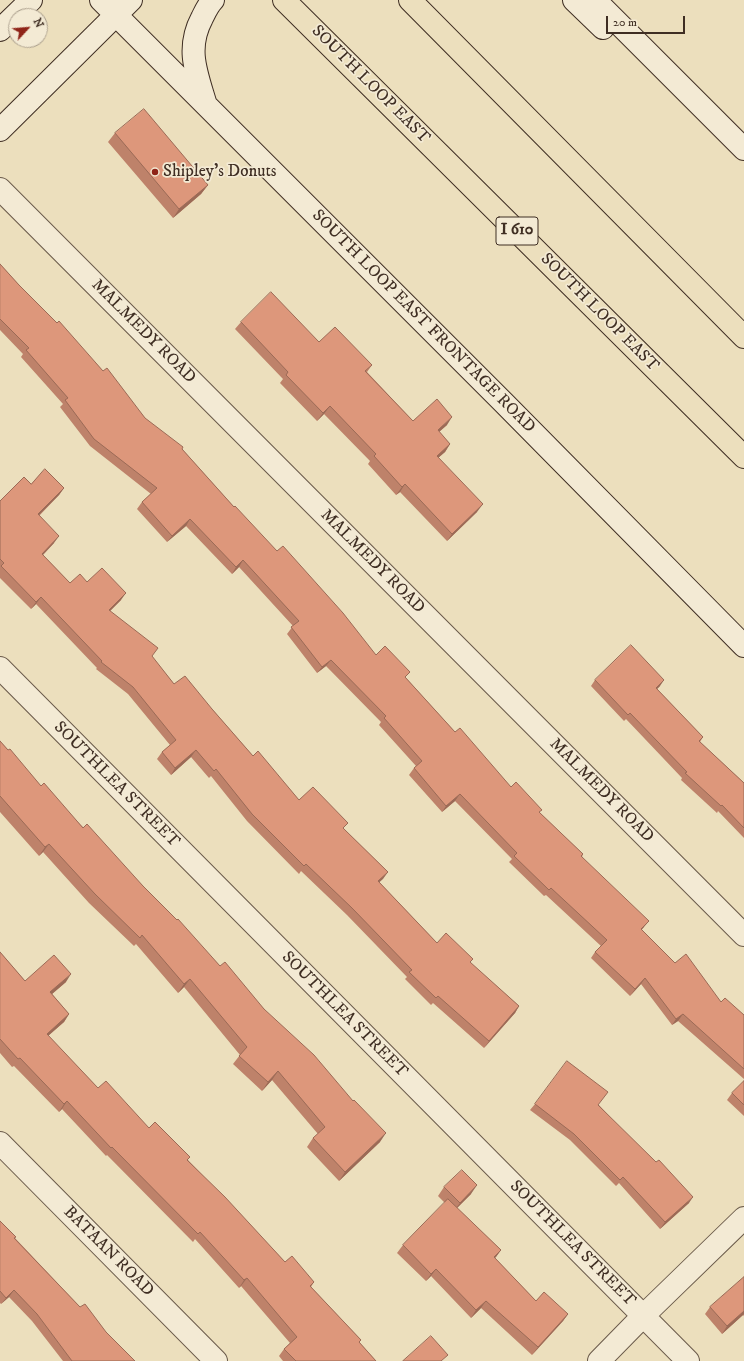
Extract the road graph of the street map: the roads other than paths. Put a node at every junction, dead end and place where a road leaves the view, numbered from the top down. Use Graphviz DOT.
graph roads {
  1 [pos="31,0"];
  2 [pos="213,0"];
  3 [pos="410,0"];
  4 [pos="574,0"];
  5 [pos="595,0"];
  6 [pos="288,3"];
  7 [pos="116,5"];
  8 [pos="0,30"];
  9 [pos="650,56"];
  10 [pos="206,105"];
  11 [pos="0,130"];
  12 [pos="744,149"];
  13 [pos="0,189"];
  14 [pos="744,337"];
  15 [pos="744,457"];
  16 [pos="744,646"];
  17 [pos="0,668"];
  18 [pos="744,935"];
  19 [pos="0,1144"];
  20 [pos="744,1218"];
  21 [pos="643,1316"];
  22 [pos="216,1361"];
  23 [pos="599,1361"];
  24 [pos="688,1361"];
  1 -- 8 [label="street"];
  2 -- 10 [label="street"];
  3 -- 14 [label="highway"];
  4 -- 9 [label="street"];
  5 -- 9 [label="street"];
  6 -- 15 [label="highway, SOUTH LOOP EAST / I 610"];
  7 -- 10 [label="street, SOUTH LOOP EAST FRONTAGE ROAD"];
  7 -- 11 [label="street"];
  9 -- 12 [label="street"];
  10 -- 16 [label="street, SOUTH LOOP EAST FRONTAGE ROAD"];
  13 -- 18 [label="street, MALMEDY ROAD"];
  17 -- 21 [label="street, SOUTHLEA STREET"];
  19 -- 22 [label="street, BATAAN ROAD"];
  20 -- 21 [label="street"];
  21 -- 23 [label="street"];
  21 -- 24 [label="street, SOUTHLEA STREET"];
}
